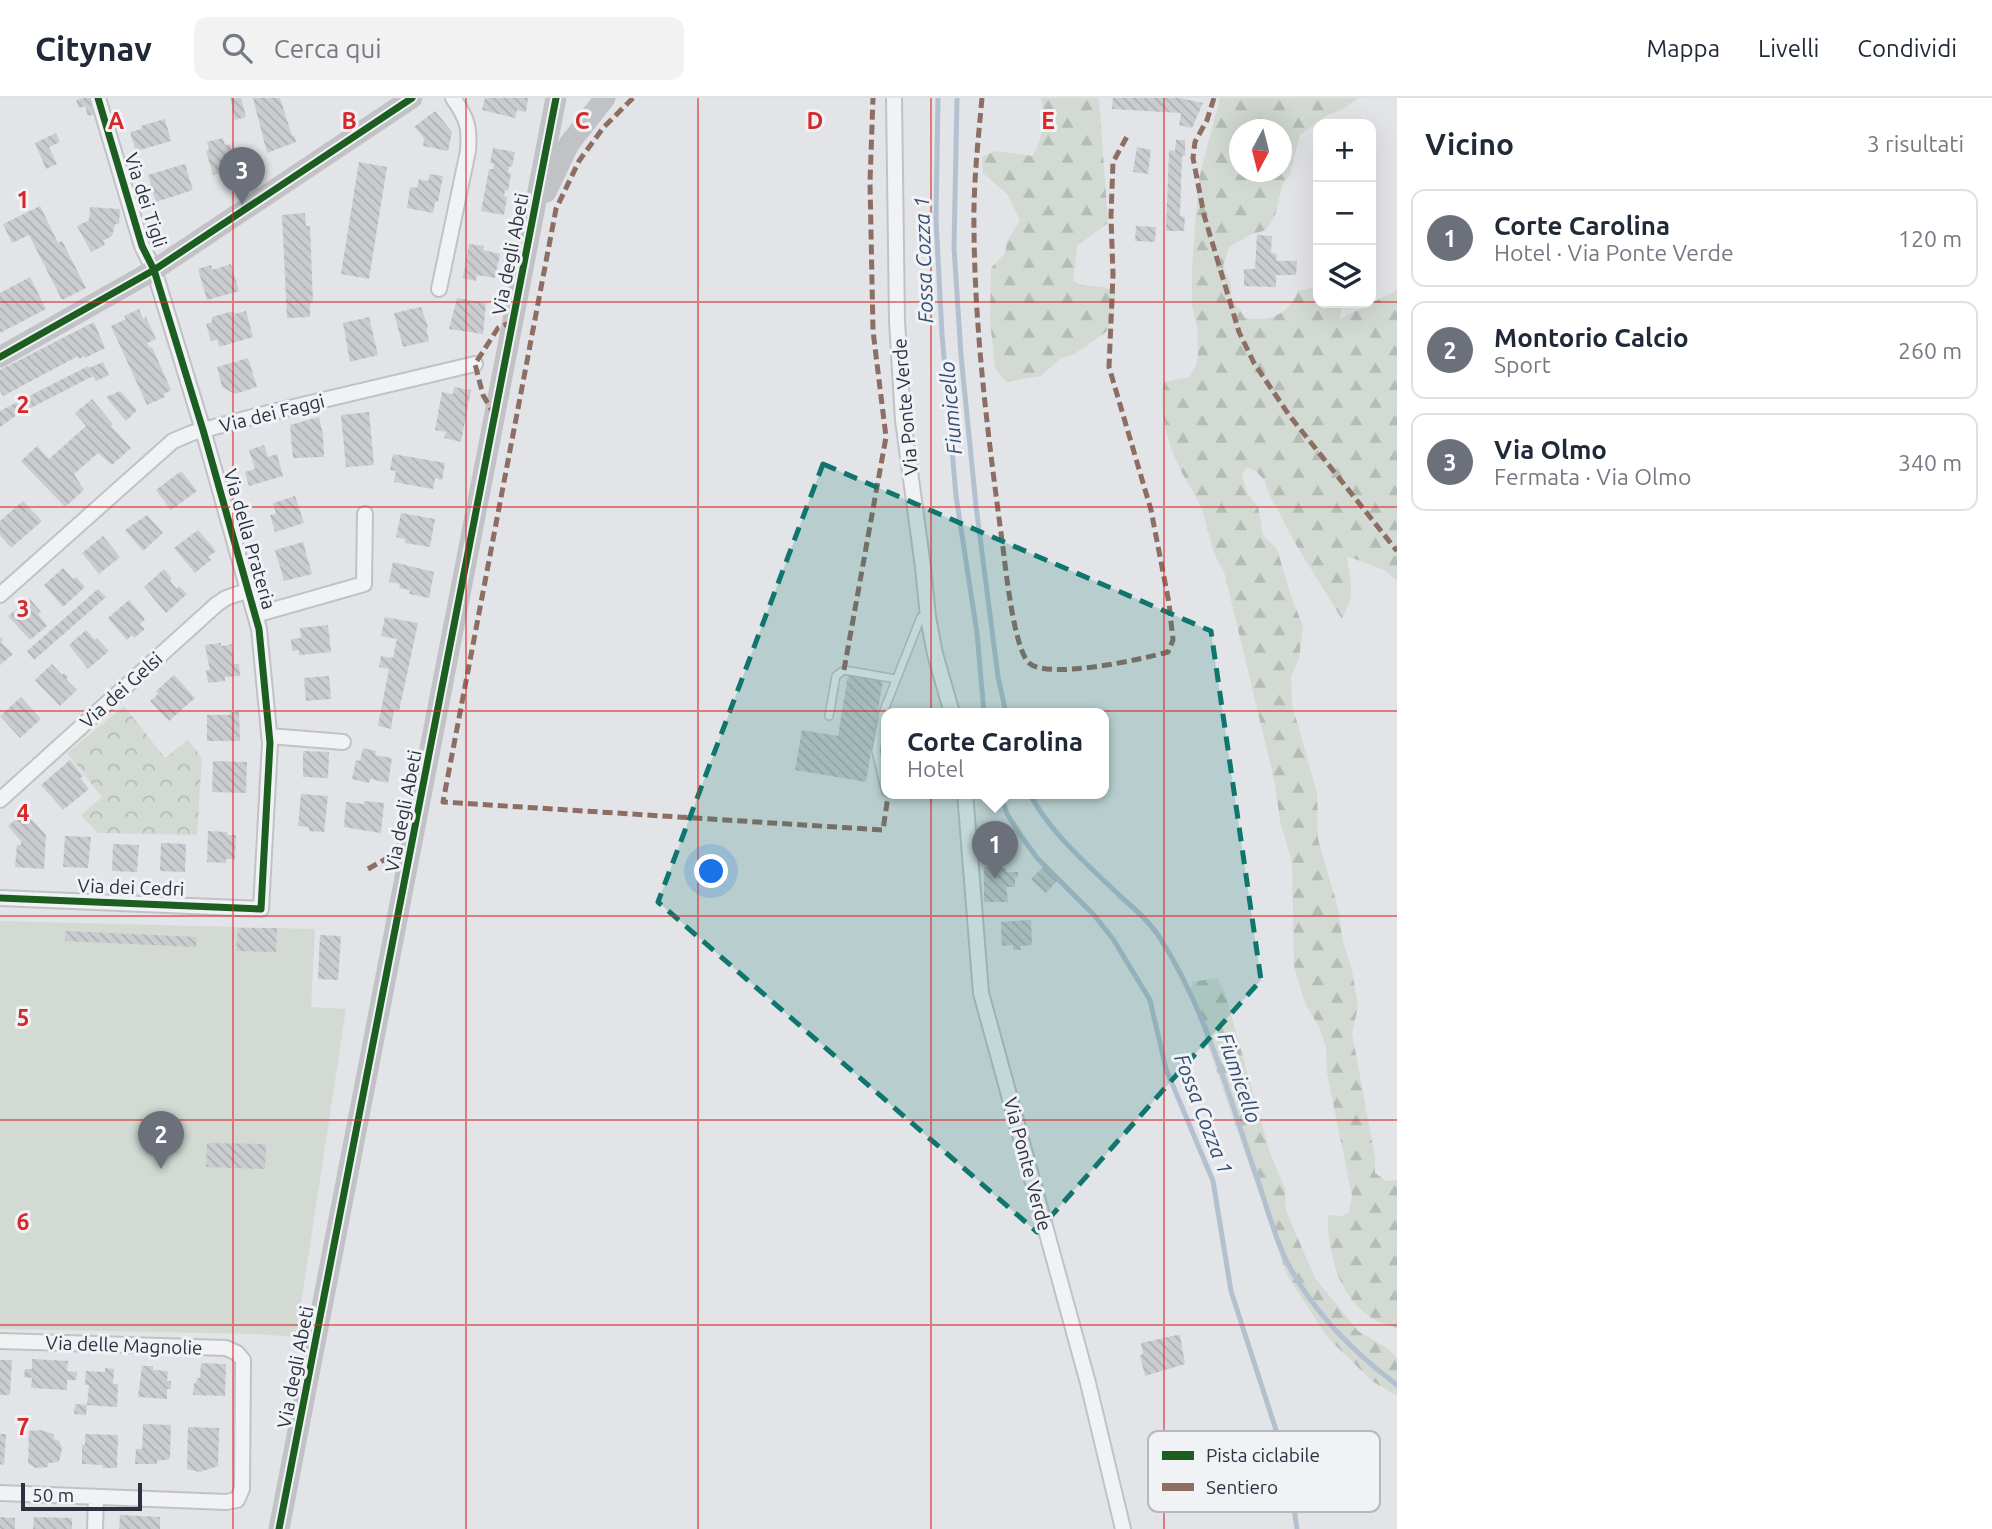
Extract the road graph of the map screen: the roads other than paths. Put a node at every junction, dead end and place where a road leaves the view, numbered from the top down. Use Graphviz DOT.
graph roads {
  1 [pos="98,98"];
  2 [pos="412,98"];
  3 [pos="453,98"];
  4 [pos="556,98"];
  5 [pos="606,98"];
  6 [pos="894,98"];
  7 [pos="532,227"];
  8 [pos="154,270"];
  9 [pos="439,289"];
  10 [pos="0,357"];
  11 [pos="475,364"];
  12 [pos="203,430"];
  13 [pos="365,514"];
  14 [pos="249,590"];
  15 [pos="0,595"];
  16 [pos="255,615"];
  17 [pos="928,617"];
  18 [pos="897,678"];
  19 [pos="885,708"];
  20 [pos="951,708"];
  21 [pos="829,716"];
  22 [pos="881,724"];
  23 [pos="269,736"];
  24 [pos="343,742"];
  25 [pos="881,771"];
  26 [pos="965,799"];
  27 [pos="0,800"];
  28 [pos="0,898"];
  29 [pos="261,909"];
  30 [pos="0,1341"];
  31 [pos="0,1493"];
  32 [pos="96,1497"];
  33 [pos="95,1529"];
  34 [pos="279,1529"];
  35 [pos="1124,1529"];
  1 -- 8 [label="street, Via dei Tigli"];
  2 -- 8 [label="street"];
  3 -- 9 [label="street"];
  4 -- 7 [label="street, Via degli Abeti"];
  5 -- 7 [label="street, Via degli Abeti"];
  6 -- 17 [label="street, Via Ponte Verde"];
  7 -- 34 [label="street, Via degli Abeti"];
  8 -- 10 [label="street"];
  8 -- 12 [label="street, Via della Prateria"];
  11 -- 12 [label="street, Via dei Faggi"];
  12 -- 14 [label="street, Via della Prateria"];
  12 -- 15 [label="street, Via dei Faggi"];
  13 -- 16 [label="street, Via della Prateria"];
  14 -- 16 [label="street, Via della Prateria"];
  14 -- 27 [label="street, Via dei Gelsi"];
  16 -- 23 [label="street, Via della Prateria"];
  17 -- 18 [label="lane"];
  17 -- 20 [label="street, Via Ponte Verde"];
  18 -- 19 [label="lane"];
  18 -- 21 [label="lane"];
  22 -- 25 [label="lane"];
  23 -- 24 [label="street"];
  23 -- 29 [label="street, Via della Prateria"];
  26 -- 35 [label="street, Via Ponte Verde"];
  28 -- 29 [label="street, Via dei Cedri"];
  30 -- 32 [label="street, Via delle Magnolie"];
  31 -- 32 [label="street"];
  32 -- 33 [label="street"];
}
